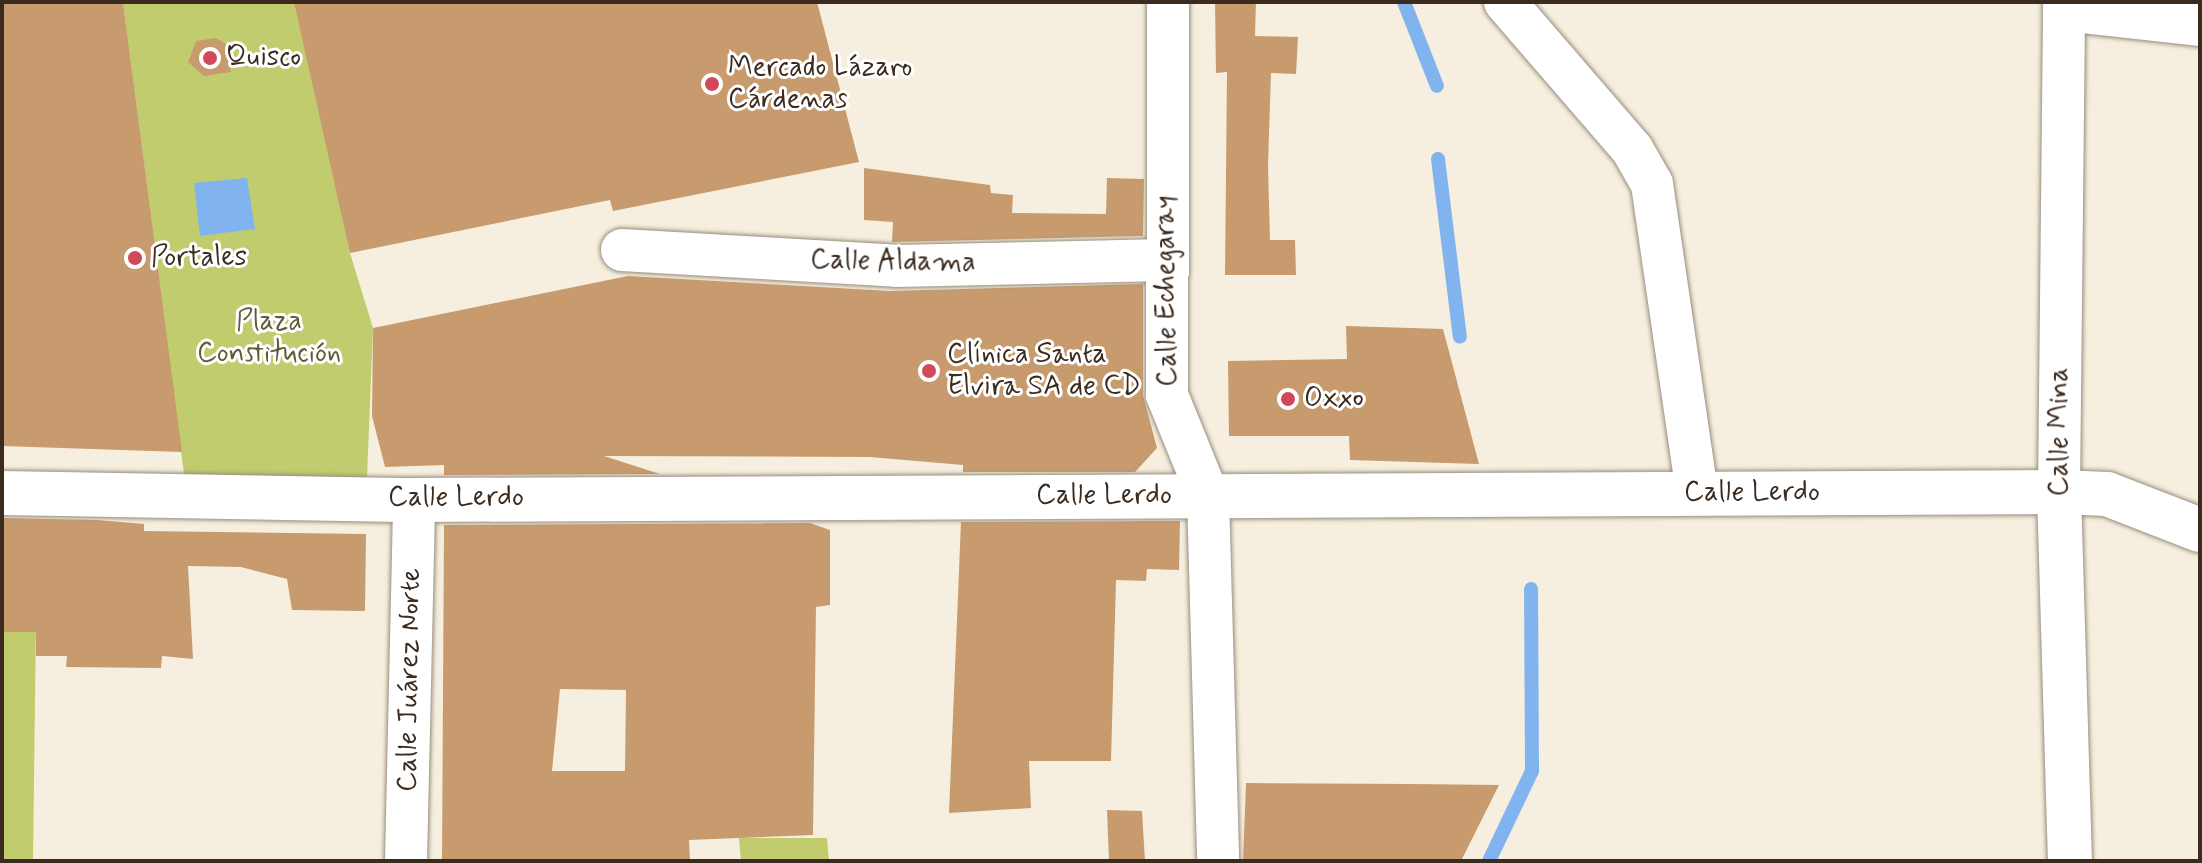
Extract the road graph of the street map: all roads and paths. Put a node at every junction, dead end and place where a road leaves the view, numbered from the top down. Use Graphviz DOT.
graph roads {
  1 [pos="1168,2"];
  2 [pos="1505,2"];
  3 [pos="2064,6"];
  4 [pos="2200,25"];
  5 [pos="622,250"];
  6 [pos="1165,260"];
  7 [pos="2059,492"];
  8 [pos="2,493"];
  9 [pos="1697,494"];
  10 [pos="1208,496"];
  11 [pos="414,500"];
  12 [pos="2200,530"];
  13 [pos="406,861"];
  14 [pos="1218,861"];
  15 [pos="2070,861"];
  1 -- 6 [label="street, Calle Echegaray"];
  2 -- 9 [label="street"];
  3 -- 4 [label="street"];
  3 -- 7 [label="street, Calle Mina"];
  5 -- 6 [label="street, Calle Aldama"];
  6 -- 10 [label="street, Calle Echegaray"];
  7 -- 9 [label="street, Calle Lerdo"];
  7 -- 12 [label="street, Calle Lerdo"];
  7 -- 15 [label="street, Calle Mina"];
  8 -- 11 [label="street, Calle Lerdo"];
  9 -- 10 [label="street, Calle Lerdo"];
  10 -- 11 [label="street, Calle Lerdo"];
  10 -- 14 [label="street, Calle Echegaray"];
  11 -- 13 [label="street, Calle Juárez Norte"];
}
